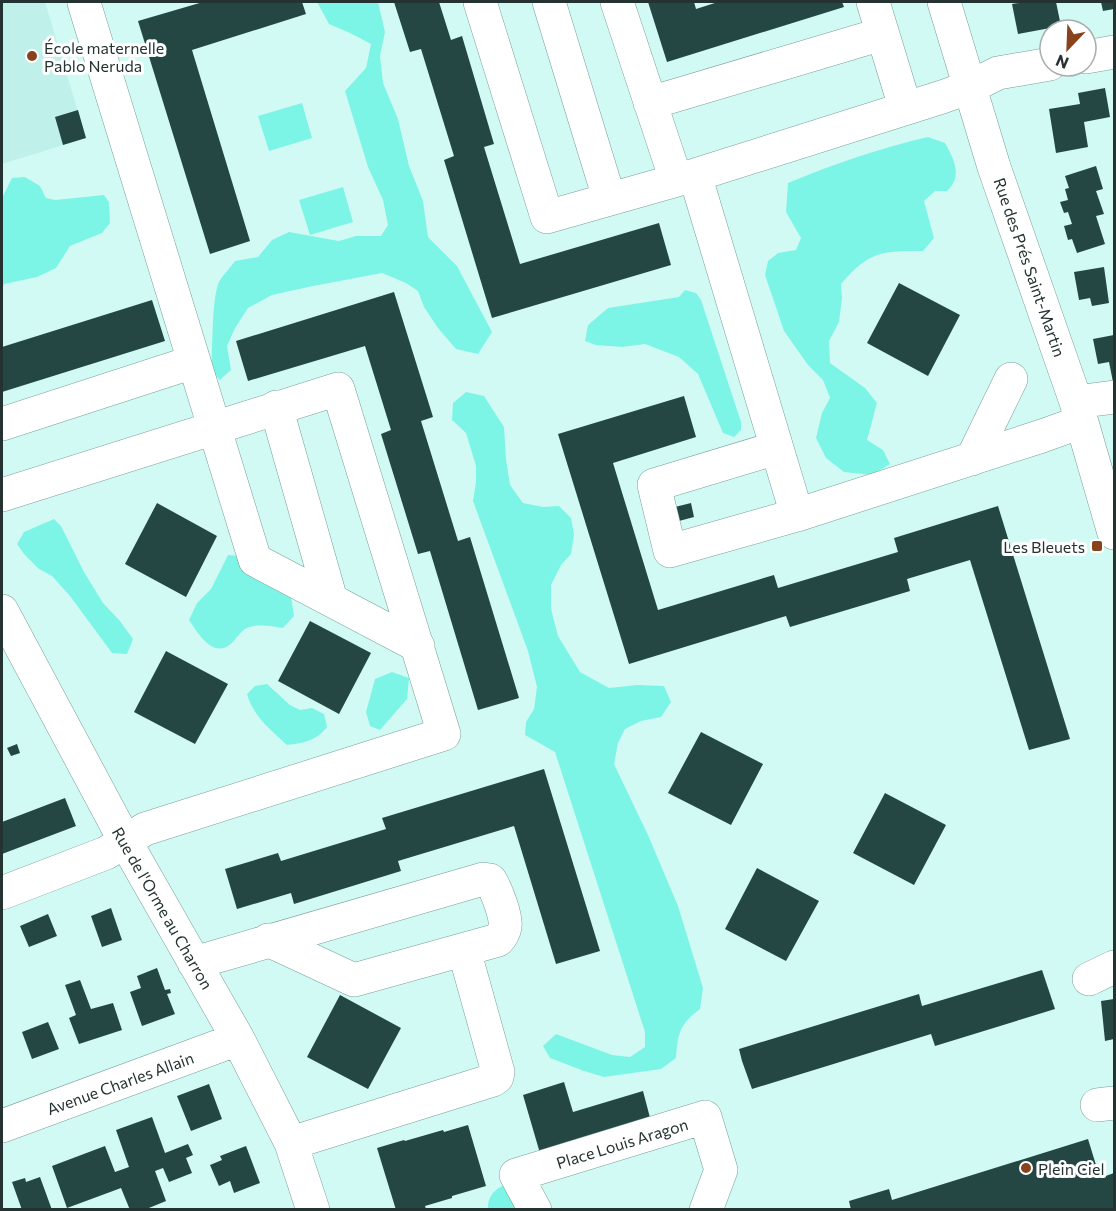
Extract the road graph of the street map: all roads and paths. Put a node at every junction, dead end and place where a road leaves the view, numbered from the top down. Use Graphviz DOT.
graph roads {
  1 [pos="86,2"];
  2 [pos="480,2"];
  3 [pos="549,2"];
  4 [pos="617,2"];
  5 [pos="873,2"];
  6 [pos="945,2"];
  7 [pos="882,34"];
  8 [pos="1114,52"];
  9 [pos="1098,55"];
  10 [pos="1038,66"];
  11 [pos="970,87"];
  12 [pos="650,103"];
  13 [pos="905,107"];
  14 [pos="686,177"];
  15 [pos="609,198"];
  16 [pos="193,362"];
  17 [pos="1011,380"];
  18 [pos="1114,397"];
  19 [pos="276,407"];
  20 [pos="1079,412"];
  21 [pos="2,424"];
  22 [pos="215,427"];
  23 [pos="776,448"];
  24 [pos="972,459"];
  25 [pos="2,495"];
  26 [pos="797,515"];
  27 [pos="1114,533"];
  28 [pos="331,600"];
  29 [pos="2,611"];
  30 [pos="418,645"];
  31 [pos="125,841"];
  32 [pos="2,893"];
  33 [pos="268,940"];
  34 [pos="464,950"];
  35 [pos="194,963"];
  36 [pos="238,1039"];
  37 [pos="2,1126"];
  38 [pos="291,1143"];
  39 [pos="314,1209"];
  40 [pos="535,1209"];
  41 [pos="706,1209"];
  1 -- 16 [label="street"];
  2 -- 15 [label="street"];
  3 -- 15 [label="street"];
  4 -- 12 [label="street"];
  5 -- 7 [label="street"];
  6 -- 11 [label="street, Rue des Prés Saint-Martin"];
  7 -- 12 [label="street"];
  7 -- 13 [label="street"];
  8 -- 9 [label="street"];
  10 -- 11 [label="street"];
  11 -- 13 [label="street"];
  11 -- 20 [label="street, Rue des Prés Saint-Martin"];
  12 -- 14 [label="street"];
  13 -- 14 [label="street"];
  14 -- 15 [label="street"];
  14 -- 23 [label="street"];
  16 -- 21 [label="street"];
  16 -- 22 [label="street"];
  17 -- 24 [label="street"];
  18 -- 20 [label="street"];
  19 -- 22 [label="street"];
  19 -- 28 [label="street"];
  19 -- 30 [label="street"];
  20 -- 24 [label="street"];
  20 -- 27 [label="street, Rue des Prés Saint-Martin"];
  22 -- 25 [label="street"];
  22 -- 28 [label="street"];
  23 -- 26 [label="street"];
  23 -- 26 [label="street"];
  24 -- 26 [label="street"];
  28 -- 30 [label="street"];
  29 -- 31 [label="street, Rue de l'Orme au Charron"];
  30 -- 31 [label="street"];
  31 -- 32 [label="street"];
  31 -- 35 [label="street, Rue de l'Orme au Charron"];
  33 -- 34 [label="street"];
  33 -- 34 [label="street"];
  33 -- 35 [label="street"];
  34 -- 38 [label="street"];
  35 -- 36 [label="street, Rue de l'Orme au Charron"];
  36 -- 37 [label="street, Avenue Charles Allain"];
  36 -- 38 [label="street, Rue de l'Orme au Charron"];
  38 -- 39 [label="street, Rue de l'Orme au Charron"];
  40 -- 41 [label="street, Place Louis Aragon"];
}
